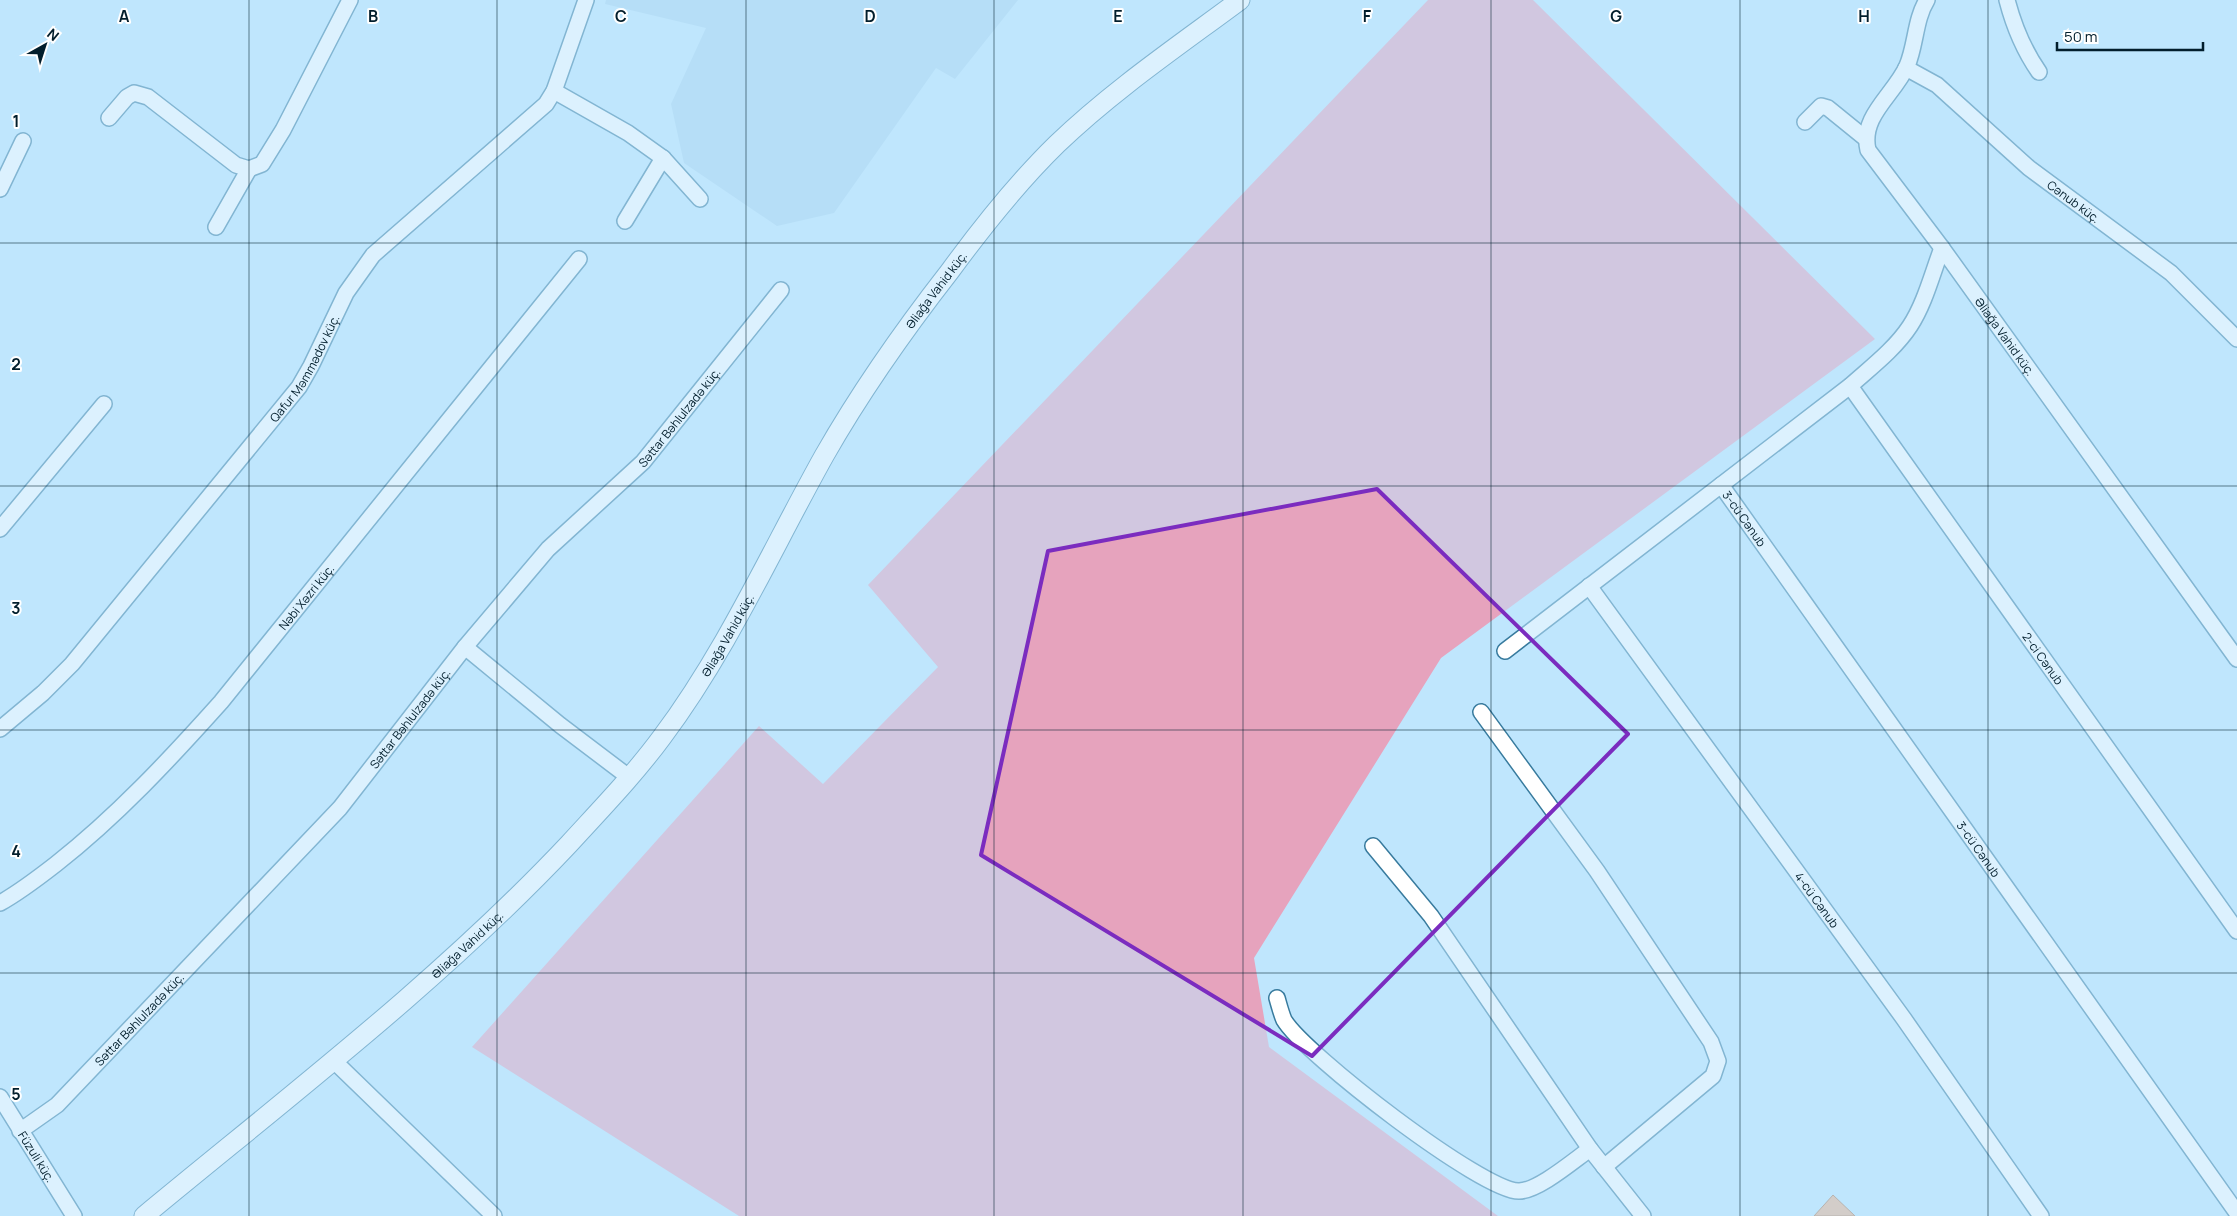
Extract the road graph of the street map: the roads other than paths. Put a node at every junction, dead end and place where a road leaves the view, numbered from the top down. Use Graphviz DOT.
graph roads {
  1 [pos="350,0"];
  2 [pos="586,0"];
  3 [pos="1240,0"];
  4 [pos="1927,0"];
  5 [pos="2007,0"];
  6 [pos="1906,68"];
  7 [pos="2039,72"];
  8 [pos="554,91"];
  9 [pos="109,118"];
  10 [pos="1805,122"];
  11 [pos="1865,138"];
  12 [pos="23,141"];
  13 [pos="663,158"];
  14 [pos="249,169"];
  15 [pos="0,189"];
  16 [pos="700,200"];
  17 [pos="625,221"];
  18 [pos="216,227"];
  19 [pos="1942,248"];
  20 [pos="579,259"];
  21 [pos="781,290"];
  22 [pos="2237,340"];
  23 [pos="1850,386"];
  24 [pos="104,404"];
  25 [pos="1721,485"];
  26 [pos="0,529"];
  27 [pos="1589,586"];
  28 [pos="465,647"];
  29 [pos="1505,651"];
  30 [pos="2237,659"];
  31 [pos="1481,712"];
  32 [pos="0,729"];
  33 [pos="630,778"];
  34 [pos="1373,846"];
  35 [pos="0,903"];
  36 [pos="2237,932"];
  37 [pos="1277,998"];
  38 [pos="334,1060"];
  39 [pos="0,1097"];
  40 [pos="20,1130"];
  41 [pos="1590,1149"];
  42 [pos="1604,1167"];
  43 [pos="2237,1213"];
  44 [pos="74,1216"];
  45 [pos="144,1216"];
  46 [pos="494,1216"];
  47 [pos="1643,1216"];
  48 [pos="2041,1216"];
  1 -- 14 [label="street"];
  2 -- 8 [label="street, Qafur Məmmədov küç."];
  3 -- 33 [label="street, Əliağa Vahid küç."];
  4 -- 6 [label="street"];
  5 -- 7 [label="street"];
  6 -- 11 [label="street"];
  6 -- 22 [label="street, Cənub küç."];
  8 -- 13 [label="street"];
  8 -- 32 [label="street, Qafur Məmmədov küç."];
  9 -- 14 [label="street"];
  10 -- 11 [label="street"];
  11 -- 19 [label="street, Əliağa Vahid küç."];
  12 -- 15 [label="street"];
  13 -- 16 [label="street"];
  13 -- 17 [label="street"];
  14 -- 18 [label="street"];
  19 -- 23 [label="street"];
  19 -- 30 [label="street, Əliağa Vahid küç."];
  20 -- 35 [label="street, Nəbi Xəzri küç."];
  21 -- 28 [label="street, Səttar Bəhlulzadə küç."];
  23 -- 25 [label="street"];
  23 -- 36 [label="street, 2-ci Cənub"];
  24 -- 26 [label="street"];
  25 -- 27 [label="street"];
  25 -- 43 [label="street, 3-cü Cənub"];
  27 -- 29 [label="street"];
  27 -- 48 [label="street, 4-cü Cənub"];
  28 -- 33 [label="street"];
  28 -- 40 [label="street, Səttar Bəhlulzadə küç."];
  31 -- 42 [label="street"];
  33 -- 38 [label="street, Əliağa Vahid küç."];
  34 -- 41 [label="street"];
  37 -- 41 [label="street"];
  38 -- 45 [label="street, Əliağa Vahid küç."];
  38 -- 46 [label="street"];
  39 -- 40 [label="street, Füzuli küç."];
  40 -- 44 [label="street, Füzuli küç."];
  41 -- 42 [label="street"];
  42 -- 47 [label="street"];
}
